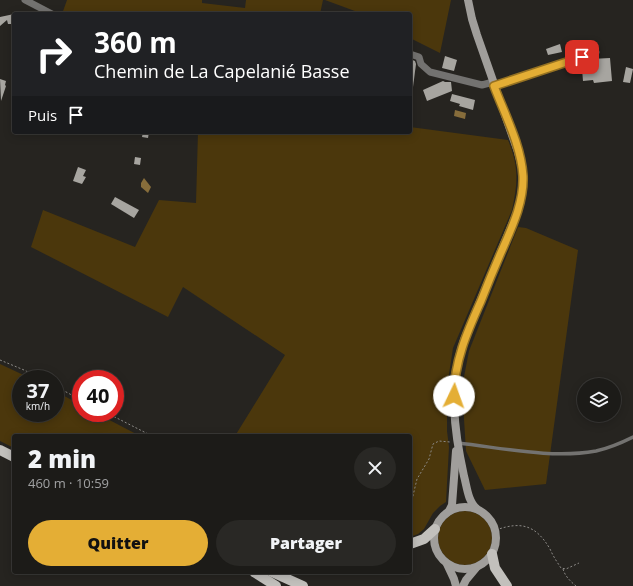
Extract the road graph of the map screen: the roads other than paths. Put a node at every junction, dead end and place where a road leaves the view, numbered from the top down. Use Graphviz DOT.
graph roads {
  1 [pos="25,0"];
  2 [pos="468,0"];
  3 [pos="48,12"];
  4 [pos="596,52"];
  5 [pos="412,55"];
  6 [pos="494,84"];
  7 [pos="633,437"];
  8 [pos="457,443"];
  9 [pos="0,450"];
  10 [pos="12,455"];
  11 [pos="477,509"];
  12 [pos="449,511"];
  13 [pos="435,529"];
  14 [pos="412,543"];
  15 [pos="492,554"];
  16 [pos="447,564"];
  17 [pos="476,568"];
  18 [pos="257,574"];
  19 [pos="276,574"];
  20 [pos="276,586"];
  21 [pos="303,586"];
  22 [pos="456,586"];
  23 [pos="464,586"];
  24 [pos="506,586"];
  1 -- 3 [label="street"];
  2 -- 6 [label="street"];
  4 -- 6 [label="street"];
  5 -- 6 [label="street"];
  6 -- 8 [label="street"];
  7 -- 8 [label="lane"];
  8 -- 11 [label="street"];
  8 -- 12 [label="street"];
  9 -- 10 [label="main road"];
  11 -- 12 [label="street"];
  11 -- 15 [label="street"];
  12 -- 13 [label="street"];
  13 -- 14 [label="main road"];
  13 -- 16 [label="street"];
  15 -- 17 [label="street"];
  15 -- 24 [label="main road"];
  16 -- 17 [label="street"];
  16 -- 22 [label="street"];
  17 -- 23 [label="street"];
  18 -- 20 [label="main road"];
  19 -- 21 [label="main road"];
}
